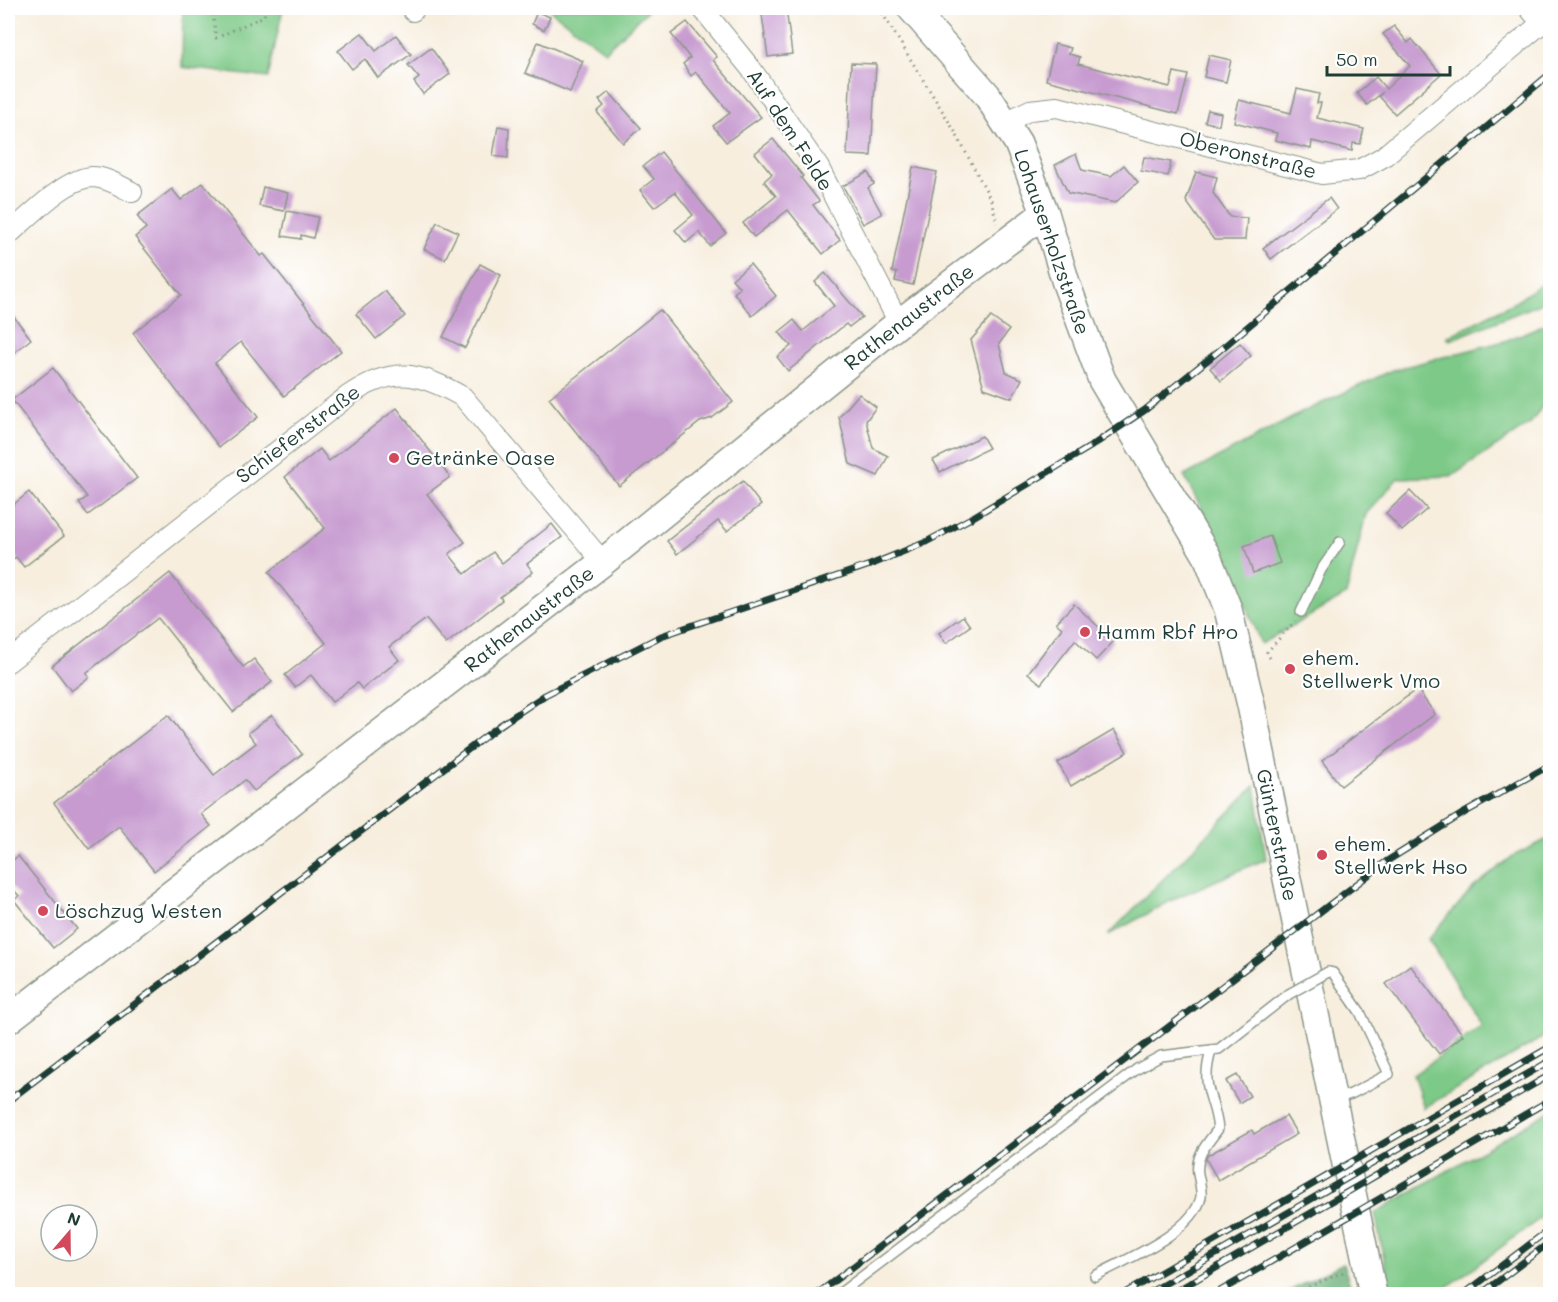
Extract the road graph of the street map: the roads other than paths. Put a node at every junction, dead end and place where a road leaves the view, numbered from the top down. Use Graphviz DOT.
graph roads {
  1 [pos="702,8"];
  2 [pos="911,8"];
  3 [pos="1529,8"];
  4 [pos="1546,19"];
  5 [pos="1006,122"];
  6 [pos="132,192"];
  7 [pos="1045,213"];
  8 [pos="8,235"];
  9 [pos="899,323"];
  10 [pos="1113,401"];
  11 [pos="1340,542"];
  12 [pos="603,562"];
  13 [pos="1301,612"];
  14 [pos="8,662"];
  15 [pos="8,1020"];
  16 [pos="1211,1051"];
  17 [pos="1333,1099"];
  18 [pos="1095,1276"];
  19 [pos="839,1294"];
  20 [pos="1373,1294"];
  1 -- 9 [label="street, Auf dem Felde"];
  2 -- 5 [label="street, Lohauserholzstraße"];
  3 -- 4 [label="street"];
  4 -- 5 [label="street, Oberonstraße"];
  5 -- 7 [label="street, Lohauserholzstraße"];
  6 -- 8 [label="street"];
  7 -- 9 [label="street, Rathenaustraße"];
  7 -- 10 [label="street, Lohauserholzstraße"];
  9 -- 12 [label="street, Rathenaustraße"];
  10 -- 17 [label="street, Günterstraße"];
  11 -- 13 [label="lane"];
  12 -- 14 [label="street, Schieferstraße"];
  12 -- 15 [label="street, Rathenaustraße"];
  16 -- 17 [label="lane, bridge"];
  16 -- 18 [label="lane"];
  16 -- 19 [label="lane"];
  17 -- 20 [label="street, Günterstraße"];
}
